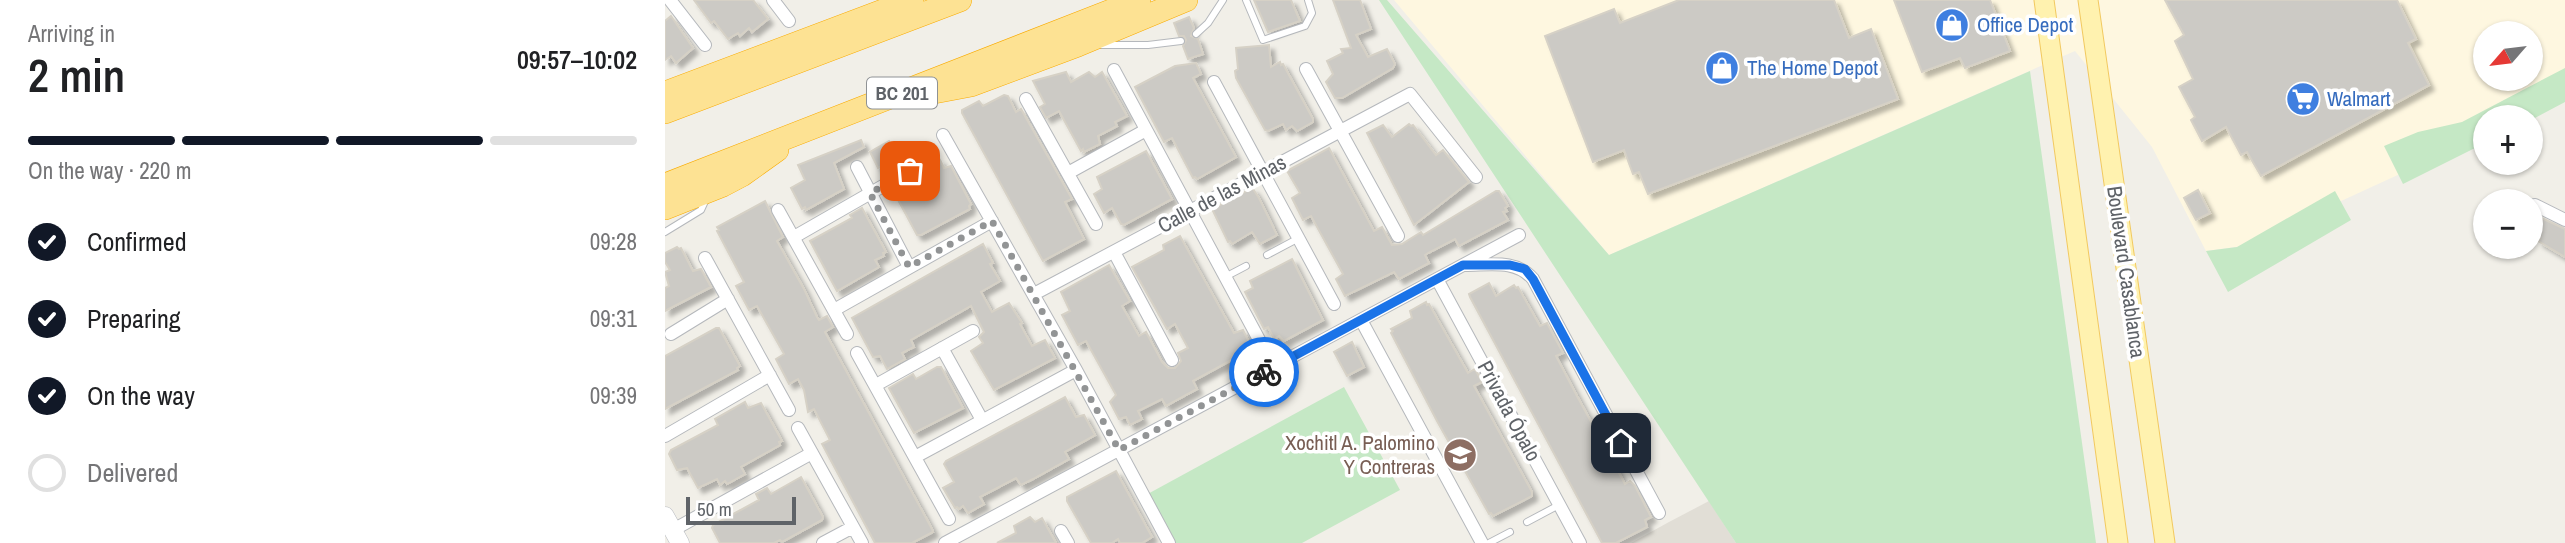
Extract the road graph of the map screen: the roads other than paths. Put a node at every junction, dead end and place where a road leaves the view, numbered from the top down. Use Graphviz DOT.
graph roads {
  1 [pos="670,0"];
  2 [pos="773,0"];
  3 [pos="912,0"];
  4 [pos="960,0"];
  5 [pos="1139,0"];
  6 [pos="1186,0"];
  7 [pos="1223,0"];
  8 [pos="1246,0"];
  9 [pos="1308,0"];
  10 [pos="2044,0"];
  11 [pos="2088,0"];
  12 [pos="887,4"];
  13 [pos="789,21"];
  14 [pos="1196,34"];
  15 [pos="1181,41"];
  16 [pos="705,45"];
  17 [pos="1078,45"];
  18 [pos="1306,69"];
  19 [pos="1114,70"];
  20 [pos="1215,82"];
  21 [pos="665,93"];
  22 [pos="896,96"];
  23 [pos="1026,99"];
  24 [pos="665,112"];
  25 [pos="806,130"];
  26 [pos="1146,130"];
  27 [pos="1340,131"];
  28 [pos="943,135"];
  29 [pos="930,159"];
  30 [pos="857,167"];
  31 [pos="1263,172"];
  32 [pos="1068,173"];
  33 [pos="1475,177"];
  34 [pos="665,185"];
  35 [pos="708,191"];
  36 [pos="870,193"];
  37 [pos="665,208"];
  38 [pos="778,209"];
  39 [pos="2543,209"];
  40 [pos="1190,212"];
  41 [pos="2565,220"];
  42 [pos="992,221"];
  43 [pos="1096,224"];
  44 [pos="665,232"];
  45 [pos="1519,235"];
  46 [pos="1398,236"];
  47 [pos="794,237"];
  48 [pos="1299,238"];
  49 [pos="1114,252"];
  50 [pos="1267,256"];
  51 [pos="705,258"];
  52 [pos="1463,265"];
  53 [pos="1246,266"];
  54 [pos="909,267"];
  55 [pos="1225,277"];
  56 [pos="1437,279"];
  57 [pos="1034,294"];
  58 [pos="728,299"];
  59 [pos="1334,304"];
  60 [pos="834,310"];
  61 [pos="1361,320"];
  62 [pos="973,331"];
  63 [pos="671,334"];
  64 [pos="847,334"];
  65 [pos="1263,347"];
  66 [pos="942,348"];
  67 [pos="857,353"];
  68 [pos="1172,360"];
  69 [pos="1076,370"];
  70 [pos="770,375"];
  71 [pos="876,385"];
  72 [pos="789,410"];
  73 [pos="982,420"];
  74 [pos="798,428"];
  75 [pos="665,436"];
  76 [pos="1119,450"];
  77 [pos="812,453"];
  78 [pos="915,457"];
  79 [pos="1559,504"];
  80 [pos="1659,513"];
  81 [pos="949,519"];
  82 [pos="1527,522"];
  83 [pos="853,527"];
  84 [pos="672,530"];
  85 [pos="1061,531"];
  86 [pos="1510,532"];
  87 [pos="967,538"];
  88 [pos="823,543"];
  89 [pos="862,543"];
  90 [pos="945,543"];
  91 [pos="1068,543"];
  92 [pos="1170,543"];
  93 [pos="1482,543"];
  94 [pos="1489,543"];
  95 [pos="1580,543"];
  96 [pos="2118,543"];
  97 [pos="2165,543"];
  1 -- 16 [label="street"];
  2 -- 13 [label="street"];
  3 -- 12 [label="highway"];
  4 -- 24 [label="highway"];
  5 -- 22 [label="highway, BC 201"];
  6 -- 17 [label="highway"];
  7 -- 14 [label="lane"];
  8 -- 9 [label="lane"];
  10 -- 96 [label="main road"];
  11 -- 97 [label="main road, Boulevard Casablanca"];
  12 -- 21 [label="highway"];
  15 -- 17 [label="lane"];
  17 -- 22 [label="highway"];
  18 -- 27 [label="street"];
  19 -- 26 [label="street"];
  20 -- 31 [label="street"];
  22 -- 25 [label="highway, BC 201"];
  23 -- 32 [label="street"];
  25 -- 34 [label="highway, BC 201"];
  25 -- 35 [label="highway"];
  26 -- 32 [label="street"];
  26 -- 40 [label="street"];
  27 -- 31 [label="street, Calle de las Minas"];
  27 -- 33 [label="street, Calle de las Minas"];
  27 -- 46 [label="street"];
  28 -- 42 [label="street"];
  29 -- 36 [label="street"];
  30 -- 36 [label="street"];
  31 -- 40 [label="street, Calle de las Minas"];
  31 -- 48 [label="street"];
  32 -- 43 [label="street"];
  35 -- 37 [label="highway"];
  35 -- 44 [label="lane"];
  36 -- 47 [label="street"];
  36 -- 54 [label="street"];
  38 -- 47 [label="street"];
  39 -- 41 [label="street"];
  40 -- 49 [label="street, Calle de las Minas"];
  40 -- 55 [label="street"];
  42 -- 54 [label="street"];
  42 -- 57 [label="street"];
  45 -- 52 [label="street"];
  47 -- 60 [label="street"];
  48 -- 50 [label="lane"];
  48 -- 59 [label="street"];
  49 -- 57 [label="street, Calle de las Minas"];
  49 -- 68 [label="street"];
  51 -- 58 [label="street"];
  52 -- 56 [label="street"];
  52 -- 80 [label="street"];
  53 -- 55 [label="lane"];
  54 -- 60 [label="street"];
  55 -- 65 [label="street"];
  56 -- 61 [label="street"];
  56 -- 79 [label="street, Privada Ópalo"];
  57 -- 69 [label="street"];
  58 -- 63 [label="street"];
  58 -- 70 [label="street"];
  60 -- 64 [label="street"];
  61 -- 76 [label="street"];
  61 -- 93 [label="street"];
  62 -- 66 [label="street"];
  66 -- 71 [label="street"];
  66 -- 73 [label="street"];
  67 -- 71 [label="street"];
  69 -- 73 [label="street"];
  69 -- 76 [label="street"];
  70 -- 72 [label="street"];
  70 -- 75 [label="street"];
  71 -- 78 [label="street"];
  73 -- 78 [label="street"];
  74 -- 77 [label="street"];
  76 -- 87 [label="street"];
  76 -- 92 [label="street"];
  77 -- 83 [label="street"];
  77 -- 84 [label="street"];
  78 -- 81 [label="street"];
  79 -- 82 [label="lane"];
  79 -- 95 [label="street, Privada Ópalo"];
  83 -- 88 [label="street"];
  83 -- 89 [label="street"];
  85 -- 91 [label="street"];
  86 -- 94 [label="lane"];
  87 -- 90 [label="street"];
}
